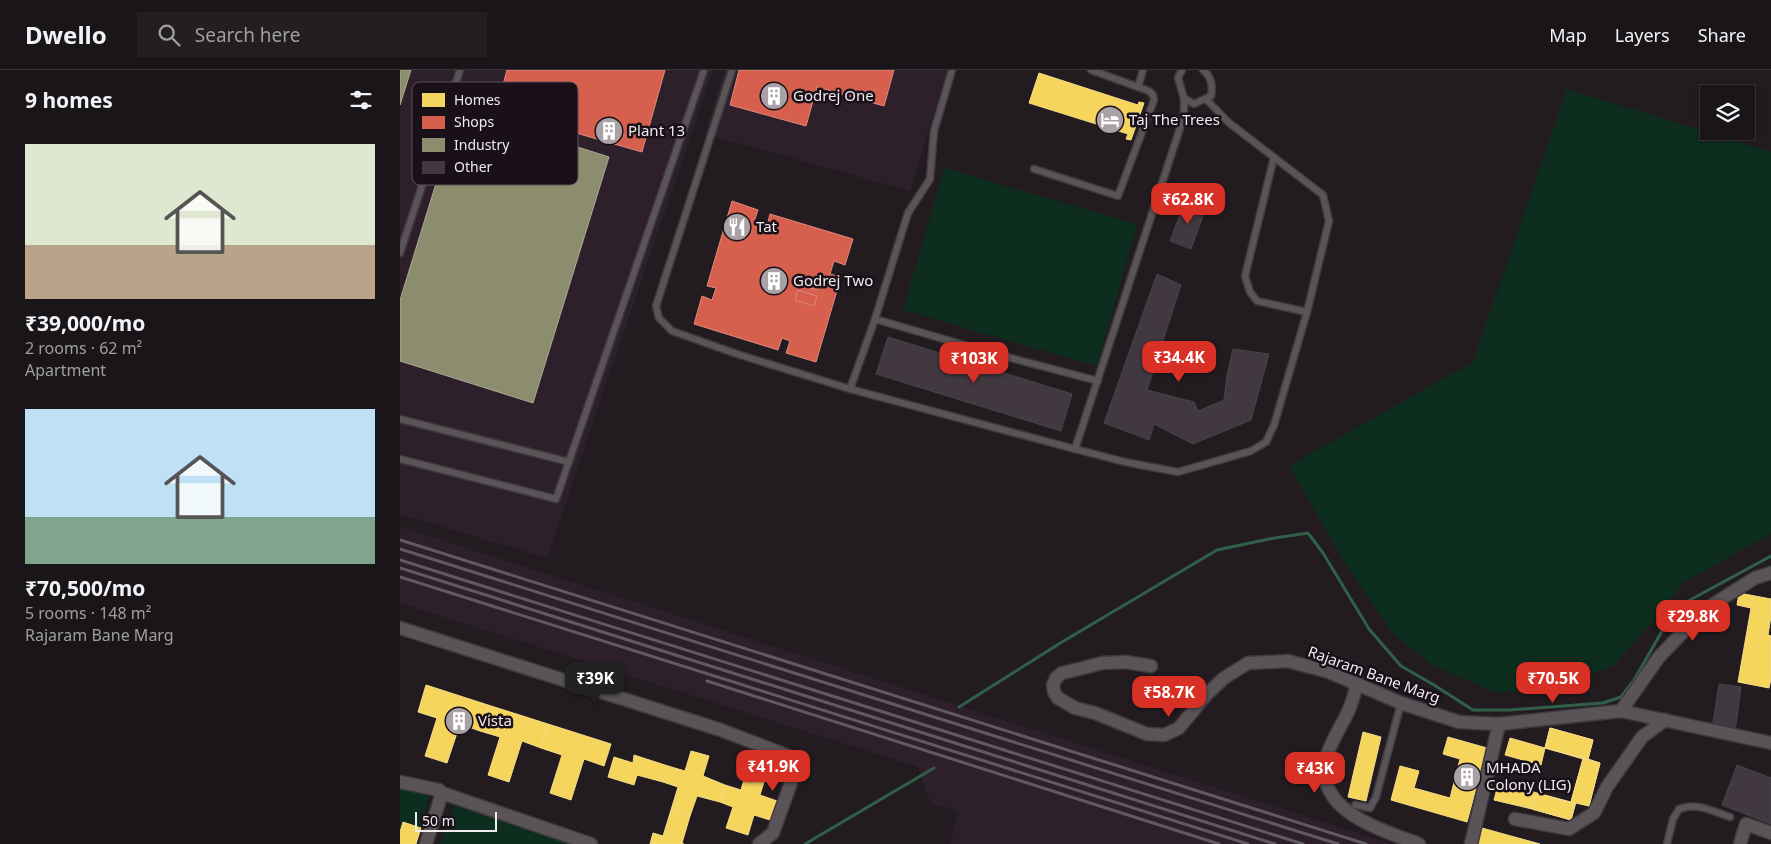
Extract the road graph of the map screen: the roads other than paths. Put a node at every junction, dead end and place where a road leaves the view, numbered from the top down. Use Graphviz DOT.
graph roads {
  1 [pos="460,70"];
  2 [pos="704,70"];
  3 [pos="732,70"];
  4 [pos="952,70"];
  5 [pos="1091,70"];
  6 [pos="1143,70"];
  7 [pos="1204,70"];
  8 [pos="1180,71"];
  9 [pos="456,82"];
  10 [pos="1138,87"];
  11 [pos="1184,98"];
  12 [pos="1206,99"];
  13 [pos="1274,157"];
  14 [pos="1034,169"];
  15 [pos="422,185"];
  16 [pos="400,253"];
  17 [pos="1307,312"];
  18 [pos="875,319"];
  19 [pos="1098,381"];
  20 [pos="850,389"];
  21 [pos="400,419"];
  22 [pos="1076,449"];
  23 [pos="400,459"];
  24 [pos="568,462"];
  25 [pos="1771,572"];
  26 [pos="400,628"];
  27 [pos="1151,666"];
  28 [pos="1357,684"];
  29 [pos="1401,703"];
  30 [pos="1621,711"];
  31 [pos="1665,720"];
  32 [pos="1499,724"];
  33 [pos="1771,743"];
  34 [pos="400,782"];
  35 [pos="442,793"];
  36 [pos="1355,805"];
  37 [pos="1730,817"];
  38 [pos="1515,820"];
  39 [pos="1771,833"];
  40 [pos="426,844"];
  41 [pos="591,844"];
  42 [pos="760,844"];
  43 [pos="1419,844"];
  44 [pos="1471,844"];
  45 [pos="1667,844"];
  46 [pos="1740,844"];
  1 -- 9 [label="lane"];
  2 -- 24 [label="lane"];
  3 -- 20 [label="lane"];
  4 -- 18 [label="lane"];
  5 -- 10 [label="lane"];
  6 -- 10 [label="lane"];
  7 -- 12 [label="lane"];
  8 -- 11 [label="lane"];
  10 -- 14 [label="lane"];
  11 -- 12 [label="lane"];
  11 -- 19 [label="lane"];
  12 -- 13 [label="lane"];
  13 -- 17 [label="lane"];
  13 -- 17 [label="lane"];
  15 -- 16 [label="lane"];
  17 -- 22 [label="lane"];
  18 -- 19 [label="lane"];
  18 -- 20 [label="lane"];
  19 -- 22 [label="lane"];
  20 -- 22 [label="lane"];
  21 -- 24 [label="lane"];
  23 -- 24 [label="lane"];
  25 -- 30 [label="street"];
  26 -- 42 [label="street"];
  27 -- 28 [label="street, Rajaram Bane Marg"];
  28 -- 29 [label="street, Rajaram Bane Marg"];
  28 -- 43 [label="street"];
  29 -- 32 [label="street, Rajaram Bane Marg"];
  29 -- 36 [label="lane"];
  30 -- 31 [label="street, Rajaram Bane Marg"];
  30 -- 32 [label="street, Rajaram Bane Marg"];
  31 -- 33 [label="street, Rajaram Bane Marg"];
  31 -- 38 [label="street"];
  32 -- 44 [label="street"];
  34 -- 35 [label="street"];
  35 -- 40 [label="street"];
  35 -- 41 [label="street"];
  37 -- 45 [label="lane"];
  39 -- 46 [label="street"];
}
